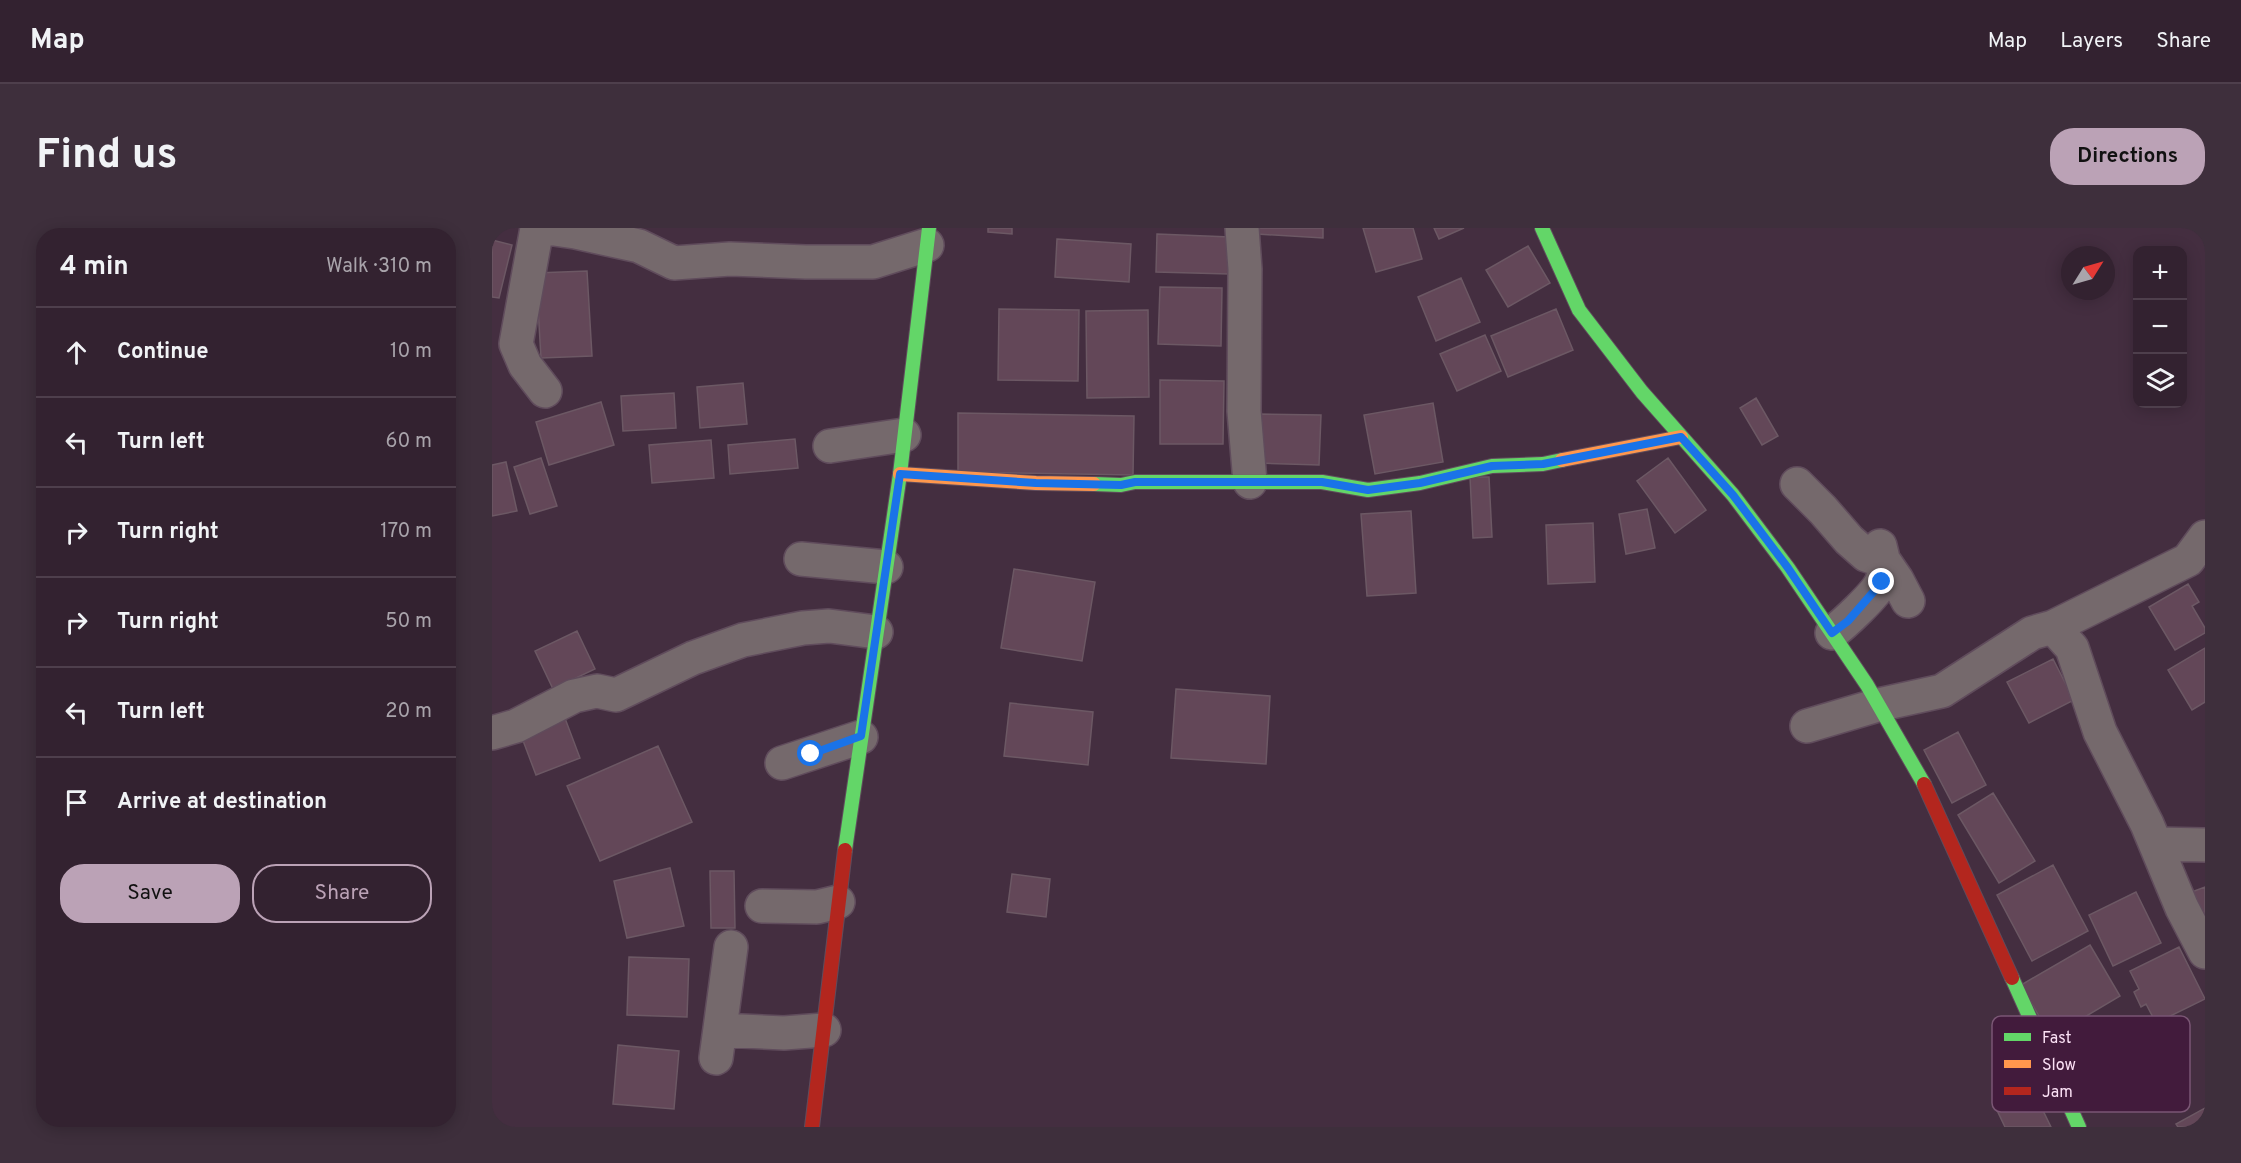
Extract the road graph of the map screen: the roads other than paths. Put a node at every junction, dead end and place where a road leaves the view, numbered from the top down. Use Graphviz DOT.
graph roads {
  1 [pos="537,228"];
  2 [pos="547,228"];
  3 [pos="1242,228"];
  4 [pos="1542,228"];
  5 [pos="928,236"];
  6 [pos="545,390"];
  7 [pos="904,435"];
  8 [pos="1681,437"];
  9 [pos="830,446"];
  10 [pos="900,474"];
  11 [pos="1250,482"];
  12 [pos="1797,484"];
  13 [pos="2205,537"];
  14 [pos="1881,550"];
  15 [pos="801,559"];
  16 [pos="886,567"];
  17 [pos="1908,601"];
  18 [pos="2053,627"];
  19 [pos="876,632"];
  20 [pos="1832,633"];
  21 [pos="1878,705"];
  22 [pos="1807,726"];
  23 [pos="492,733"];
  24 [pos="861,736"];
  25 [pos="782,763"];
  26 [pos="2156,844"];
  27 [pos="2205,845"];
  28 [pos="838,902"];
  29 [pos="762,906"];
  30 [pos="731,947"];
  31 [pos="2205,952"];
  32 [pos="2029,1016"];
  33 [pos="824,1030"];
  34 [pos="2072,1112"];
  35 [pos="812,1127"];
  36 [pos="2079,1127"];
  1 -- 6 [label="street"];
  2 -- 5 [label="street"];
  3 -- 11 [label="street"];
  4 -- 8 [label="street"];
  5 -- 7 [label="street"];
  7 -- 9 [label="street"];
  7 -- 10 [label="street"];
  8 -- 11 [label="street"];
  8 -- 20 [label="street"];
  10 -- 11 [label="street"];
  10 -- 16 [label="street"];
  12 -- 14 [label="street"];
  13 -- 18 [label="street"];
  14 -- 17 [label="street"];
  14 -- 20 [label="street"];
  15 -- 16 [label="street"];
  16 -- 19 [label="street"];
  18 -- 21 [label="street"];
  18 -- 26 [label="street"];
  19 -- 23 [label="street"];
  19 -- 24 [label="street"];
  20 -- 21 [label="street"];
  21 -- 22 [label="street"];
  21 -- 32 [label="street"];
  24 -- 25 [label="street"];
  24 -- 28 [label="street"];
  26 -- 27 [label="street"];
  26 -- 31 [label="street"];
  28 -- 29 [label="street"];
  28 -- 33 [label="street"];
  30 -- 33 [label="street"];
  33 -- 35 [label="street"];
  34 -- 36 [label="street"];
}
